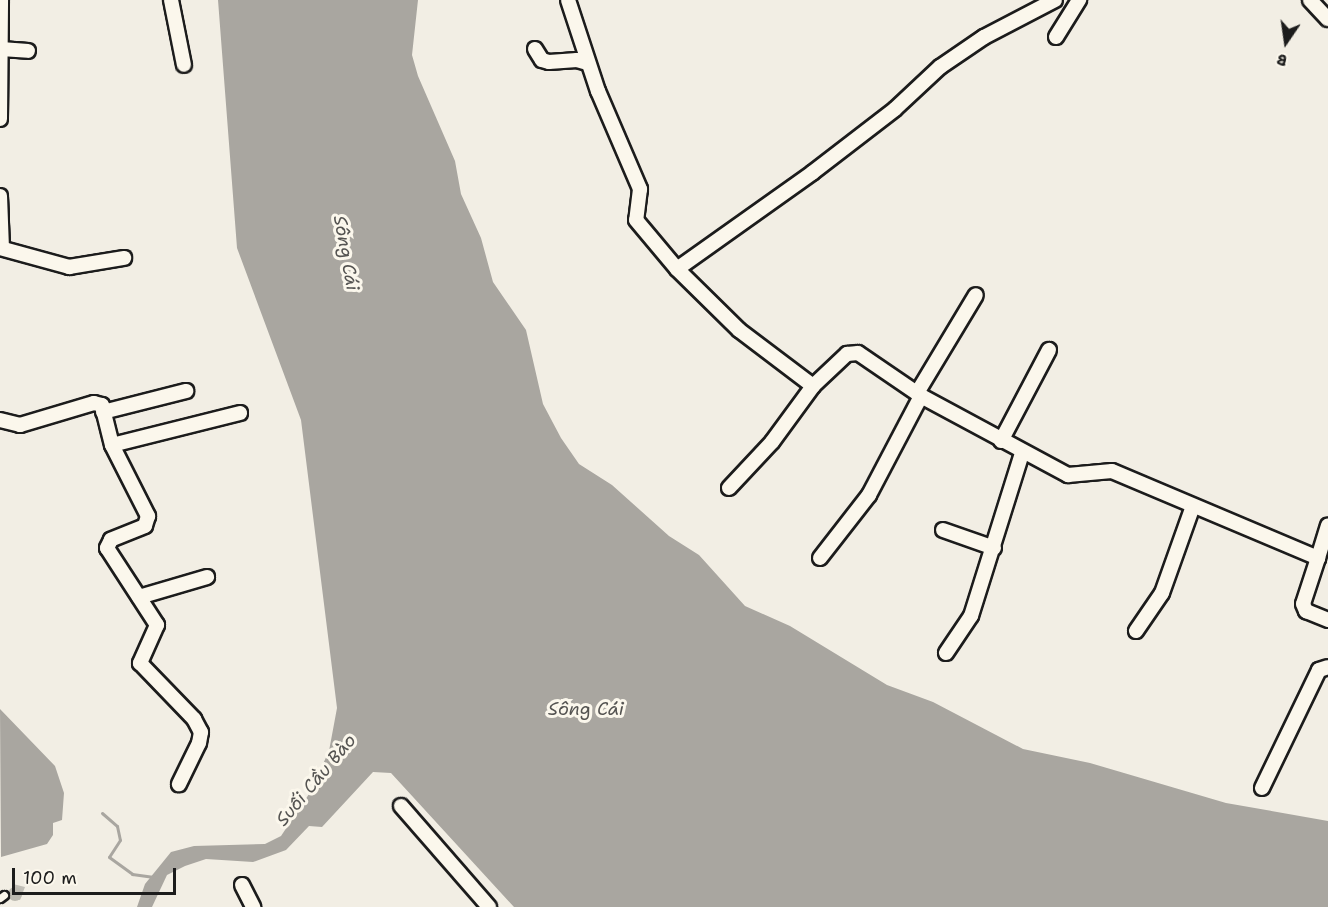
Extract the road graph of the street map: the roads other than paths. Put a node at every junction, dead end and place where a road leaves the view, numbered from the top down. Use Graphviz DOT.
graph roads {
  1 [pos="1,0"];
  2 [pos="171,0"];
  3 [pos="567,0"];
  4 [pos="1080,0"];
  5 [pos="1310,0"];
  6 [pos="1047,1"];
  7 [pos="1328,19"];
  8 [pos="1056,37"];
  9 [pos="535,49"];
  10 [pos="28,51"];
  11 [pos="1,54"];
  12 [pos="587,63"];
  13 [pos="184,65"];
  14 [pos="0,119"];
  15 [pos="0,196"];
  16 [pos="1,248"];
  17 [pos="124,258"];
  18 [pos="677,269"];
  19 [pos="976,295"];
  20 [pos="1049,351"];
  21 [pos="813,386"];
  22 [pos="186,391"];
  23 [pos="919,395"];
  24 [pos="103,412"];
  25 [pos="240,413"];
  26 [pos="0,420"];
  27 [pos="1001,441"];
  28 [pos="112,445"];
  29 [pos="1022,453"];
  30 [pos="729,488"];
  31 [pos="1193,506"];
  32 [pos="1328,526"];
  33 [pos="943,530"];
  34 [pos="994,548"];
  35 [pos="820,558"];
  36 [pos="1318,558"];
  37 [pos="207,578"];
  38 [pos="139,597"];
  39 [pos="1328,620"];
  40 [pos="1136,631"];
  41 [pos="946,653"];
  42 [pos="1328,667"];
  43 [pos="179,784"];
  44 [pos="1262,788"];
  45 [pos="400,806"];
  46 [pos="242,885"];
  47 [pos="253,907"];
  48 [pos="489,907"];
  1 -- 11 [label="street"];
  2 -- 13 [label="street"];
  3 -- 12 [label="street"];
  4 -- 8 [label="street"];
  5 -- 7 [label="street"];
  6 -- 18 [label="street"];
  9 -- 12 [label="street"];
  10 -- 11 [label="street"];
  11 -- 14 [label="street"];
  12 -- 18 [label="street"];
  15 -- 16 [label="street"];
  16 -- 17 [label="street"];
  18 -- 21 [label="street"];
  19 -- 23 [label="street"];
  20 -- 27 [label="street"];
  21 -- 23 [label="street"];
  21 -- 30 [label="street"];
  22 -- 24 [label="street"];
  23 -- 27 [label="street"];
  23 -- 35 [label="street"];
  24 -- 26 [label="street"];
  24 -- 28 [label="street"];
  25 -- 28 [label="street"];
  27 -- 29 [label="street"];
  28 -- 38 [label="street"];
  29 -- 31 [label="street"];
  29 -- 34 [label="street"];
  31 -- 36 [label="street"];
  31 -- 40 [label="street"];
  32 -- 36 [label="street"];
  33 -- 34 [label="street"];
  34 -- 41 [label="street"];
  36 -- 39 [label="street"];
  37 -- 38 [label="street"];
  38 -- 43 [label="street"];
  42 -- 44 [label="street"];
  45 -- 48 [label="street"];
  46 -- 47 [label="street"];
}
